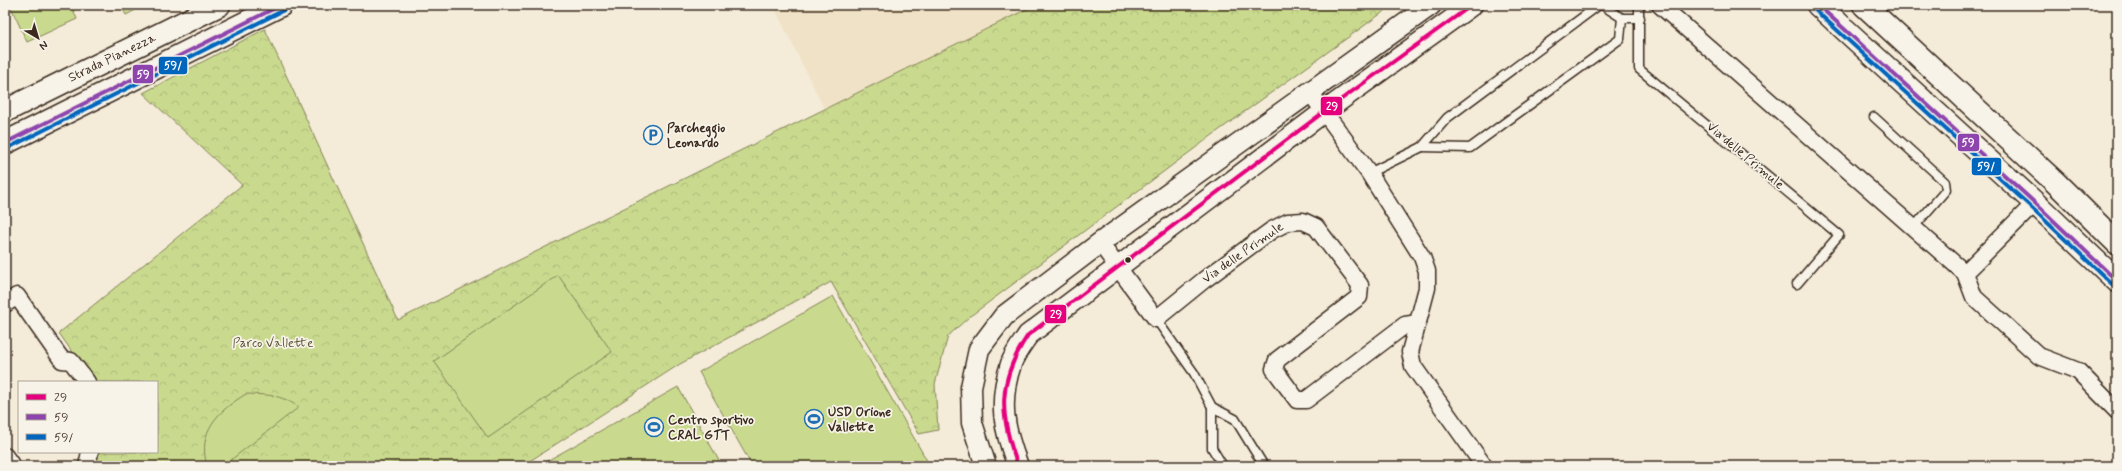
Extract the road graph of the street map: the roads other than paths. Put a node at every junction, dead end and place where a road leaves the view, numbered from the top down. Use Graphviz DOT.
graph roads {
  1 [pos="219,5"];
  2 [pos="281,5"];
  3 [pos="1431,5"];
  4 [pos="1472,5"];
  5 [pos="1600,5"];
  6 [pos="1640,5"];
  7 [pos="1660,5"];
  8 [pos="1818,5"];
  9 [pos="1864,5"];
  10 [pos="1622,18"];
  11 [pos="1640,18"];
  12 [pos="1309,91"];
  13 [pos="5,111"];
  14 [pos="1325,111"];
  15 [pos="1874,117"];
  16 [pos="5,143"];
  17 [pos="1422,147"];
  18 [pos="1369,173"];
  19 [pos="2055,182"];
  20 [pos="2035,203"];
  21 [pos="1913,228"];
  22 [pos="1100,242"];
  23 [pos="2117,243"];
  24 [pos="1118,265"];
  25 [pos="1965,273"];
  26 [pos="2117,281"];
  27 [pos="1797,284"];
  28 [pos="5,304"];
  29 [pos="1156,319"];
  30 [pos="1418,323"];
  31 [pos="86,381"];
  32 [pos="1212,407"];
  33 [pos="2117,411"];
  34 [pos="90,453"];
  35 [pos="5,456"];
  36 [pos="12,466"];
  37 [pos="87,466"];
  38 [pos="986,466"];
  39 [pos="1018,466"];
  40 [pos="1223,466"];
  41 [pos="1264,466"];
  42 [pos="1484,466"];
  1 -- 13 [label="main road, Strada Pianezza"];
  2 -- 16 [label="main road"];
  3 -- 12 [label="street"];
  4 -- 14 [label="street"];
  5 -- 10 [label="lane"];
  5 -- 17 [label="lane"];
  6 -- 11 [label="lane, Via delle Primule"];
  7 -- 21 [label="street"];
  8 -- 20 [label="main road"];
  9 -- 19 [label="main road"];
  10 -- 11 [label="lane"];
  10 -- 17 [label="lane"];
  11 -- 27 [label="lane, Via delle Primule"];
  12 -- 14 [label="street"];
  12 -- 22 [label="street"];
  14 -- 18 [label="street"];
  14 -- 24 [label="street"];
  15 -- 21 [label="lane"];
  17 -- 18 [label="lane"];
  18 -- 30 [label="street"];
  19 -- 20 [label="main road"];
  19 -- 23 [label="main road"];
  20 -- 25 [label="street"];
  20 -- 26 [label="main road"];
  21 -- 25 [label="street"];
  22 -- 24 [label="street"];
  22 -- 38 [label="street"];
  24 -- 29 [label="street"];
  24 -- 39 [label="street"];
  25 -- 33 [label="street"];
  28 -- 31 [label="street"];
  29 -- 30 [label="street, Via delle Primule"];
  29 -- 32 [label="lane"];
  30 -- 42 [label="street"];
  32 -- 40 [label="lane"];
  32 -- 41 [label="lane"];
  34 -- 37 [label="street"];
  35 -- 36 [label="street"];
}
